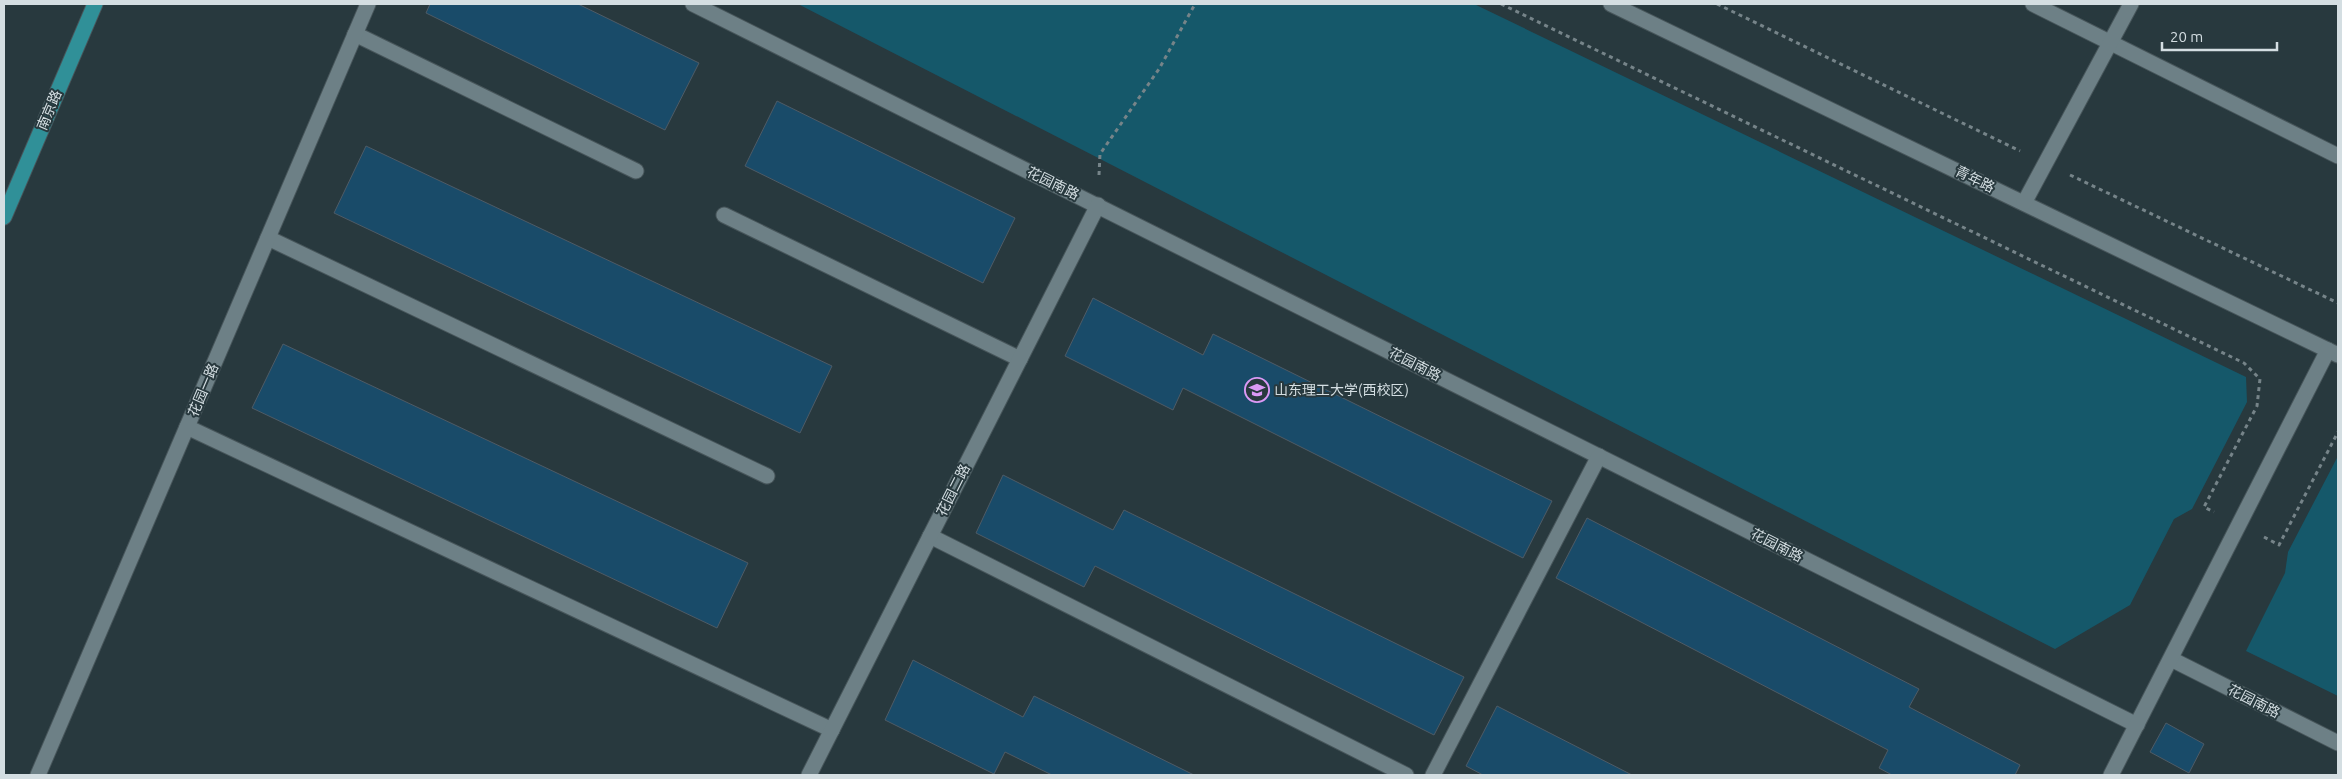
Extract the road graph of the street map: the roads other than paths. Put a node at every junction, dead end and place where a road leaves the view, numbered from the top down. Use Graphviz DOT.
graph roads {
  1 [pos="95,4"];
  2 [pos="368,4"];
  3 [pos="693,4"];
  4 [pos="1611,4"];
  5 [pos="2033,4"];
  6 [pos="2131,4"];
  7 [pos="355,34"];
  8 [pos="2110,42"];
  9 [pos="2338,156"];
  10 [pos="636,171"];
  11 [pos="2024,203"];
  12 [pos="1098,206"];
  13 [pos="724,215"];
  14 [pos="4,217"];
  15 [pos="268,238"];
  16 [pos="2333,353"];
  17 [pos="1020,359"];
  18 [pos="187,427"];
  19 [pos="1600,456"];
  20 [pos="767,476"];
  21 [pos="930,536"];
  22 [pos="2171,659"];
  23 [pos="2137,725"];
  24 [pos="832,730"];
  25 [pos="2338,743"];
  26 [pos="38,775"];
  27 [pos="809,775"];
  28 [pos="1406,775"];
  29 [pos="1433,775"];
  30 [pos="2111,775"];
  1 -- 14 [label="main road, 南京路"];
  2 -- 7 [label="street, 花园一路"];
  3 -- 12 [label="street, 花园南路"];
  4 -- 11 [label="street, 青年路"];
  5 -- 8 [label="street"];
  6 -- 8 [label="street"];
  7 -- 10 [label="street"];
  7 -- 15 [label="street, 花园一路"];
  8 -- 9 [label="street"];
  8 -- 11 [label="street"];
  11 -- 16 [label="street, 青年路"];
  12 -- 17 [label="street, 花园二路"];
  12 -- 19 [label="street, 花园南路"];
  13 -- 17 [label="street"];
  15 -- 18 [label="street, 花园一路"];
  15 -- 20 [label="street"];
  16 -- 22 [label="street"];
  17 -- 21 [label="street, 花园二路"];
  18 -- 24 [label="street"];
  18 -- 26 [label="street, 花园一路"];
  19 -- 23 [label="street, 花园南路"];
  19 -- 29 [label="street"];
  21 -- 24 [label="street, 花园二路"];
  21 -- 28 [label="street"];
  22 -- 23 [label="street"];
  22 -- 25 [label="street, 花园南路"];
  23 -- 30 [label="street"];
  24 -- 27 [label="street, 花园二路"];
}
